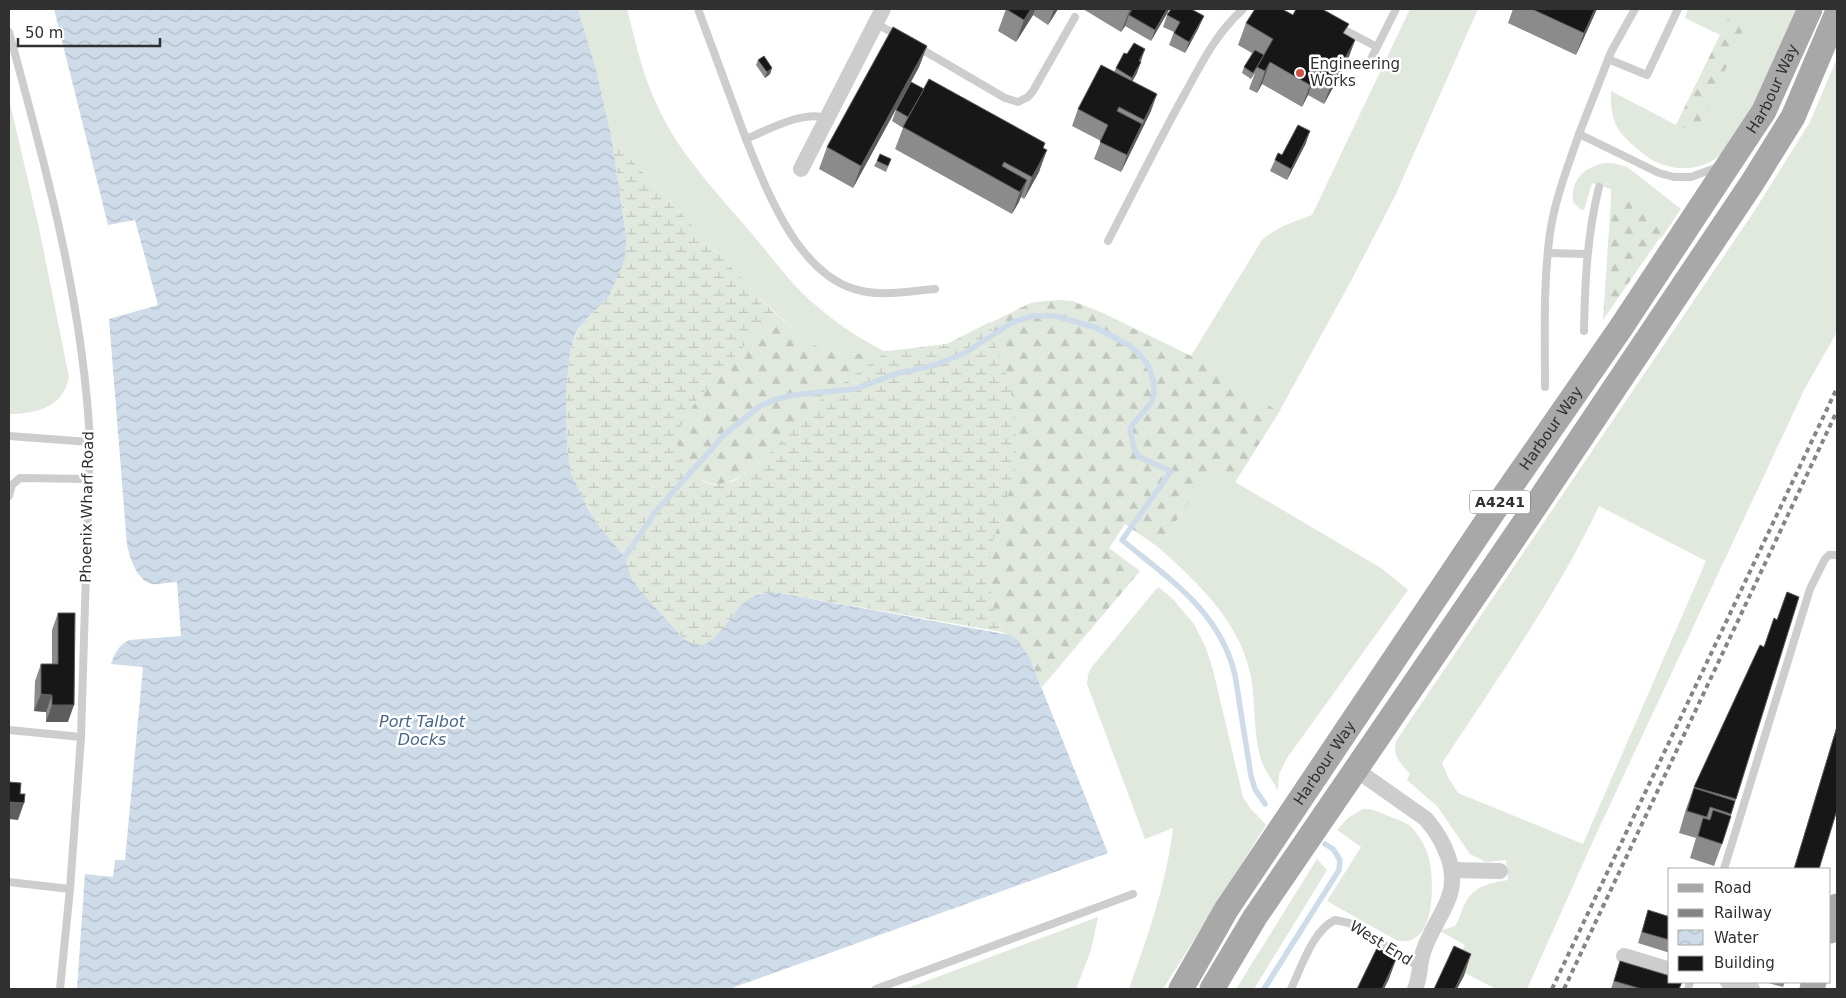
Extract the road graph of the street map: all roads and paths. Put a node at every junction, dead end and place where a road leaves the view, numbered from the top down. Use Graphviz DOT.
graph roads {
  1 [pos="698,9"];
  2 [pos="1243,9"];
  3 [pos="1396,9"];
  4 [pos="1635,9"];
  5 [pos="1678,9"];
  6 [pos="1810,9"];
  7 [pos="1837,13"];
  8 [pos="879,16"];
  9 [pos="1074,17"];
  10 [pos="1331,22"];
  11 [pos="9,32"];
  12 [pos="1377,47"];
  13 [pos="1608,59"];
  14 [pos="1369,63"];
  15 [pos="826,118"];
  16 [pos="1579,134"];
  17 [pos="746,139"];
  18 [pos="1730,162"];
  19 [pos="801,169"];
  20 [pos="1599,187"];
  21 [pos="1108,241"];
  22 [pos="1548,253"];
  23 [pos="1586,254"];
  24 [pos="935,289"];
  25 [pos="1584,331"];
  26 [pos="1545,387"];
  27 [pos="9,436"];
  28 [pos="90,442"];
  29 [pos="89,479"];
  30 [pos="9,496"];
  31 [pos="1837,555"];
  32 [pos="9,730"];
  33 [pos="81,737"];
  34 [pos="1355,769"];
  35 [pos="1724,868"];
  36 [pos="1452,870"];
  37 [pos="1500,871"];
  38 [pos="9,882"];
  39 [pos="70,889"];
  40 [pos="1133,894"];
  41 [pos="1837,906"];
  42 [pos="1831,927"];
  43 [pos="1624,956"];
  44 [pos="1421,962"];
  45 [pos="1668,969"];
  46 [pos="1731,983"];
  47 [pos="60,989"];
  48 [pos="876,989"];
  49 [pos="1181,989"];
  50 [pos="1212,989"];
  51 [pos="1290,989"];
  52 [pos="1415,989"];
  53 [pos="1752,989"];
  1 -- 17 [label="lane"];
  2 -- 21 [label="lane"];
  3 -- 12 [label="lane"];
  4 -- 13 [label="lane"];
  5 -- 13 [label="lane"];
  6 -- 18 [label="main road, Harbour Way / A4241"];
  7 -- 34 [label="main road, Harbour Way / A4241"];
  8 -- 9 [label="lane"];
  8 -- 15 [label="street"];
  10 -- 12 [label="lane"];
  11 -- 28 [label="lane, Phoenix Wharf Road"];
  12 -- 14 [label="lane"];
  13 -- 16 [label="lane"];
  15 -- 17 [label="lane"];
  15 -- 19 [label="street"];
  16 -- 18 [label="lane"];
  16 -- 22 [label="lane"];
  17 -- 24 [label="lane"];
  18 -- 49 [label="main road, Harbour Way / A4241"];
  20 -- 23 [label="lane"];
  22 -- 23 [label="lane"];
  22 -- 26 [label="lane"];
  23 -- 25 [label="lane"];
  27 -- 28 [label="lane"];
  28 -- 29 [label="lane, Phoenix Wharf Road"];
  29 -- 30 [label="lane"];
  29 -- 33 [label="lane, Phoenix Wharf Road"];
  31 -- 35 [label="lane"];
  32 -- 33 [label="lane"];
  33 -- 39 [label="lane, Phoenix Wharf Road"];
  34 -- 36 [label="street"];
  34 -- 50 [label="main road, Harbour Way / A4241"];
  36 -- 37 [label="street"];
  36 -- 44 [label="street"];
  38 -- 39 [label="lane"];
  39 -- 47 [label="lane, Phoenix Wharf Road"];
  40 -- 48 [label="lane"];
  41 -- 42 [label="main road"];
  43 -- 45 [label="street"];
  44 -- 51 [label="lane, West End"];
  44 -- 52 [label="street"];
  46 -- 53 [label="street"];
}
